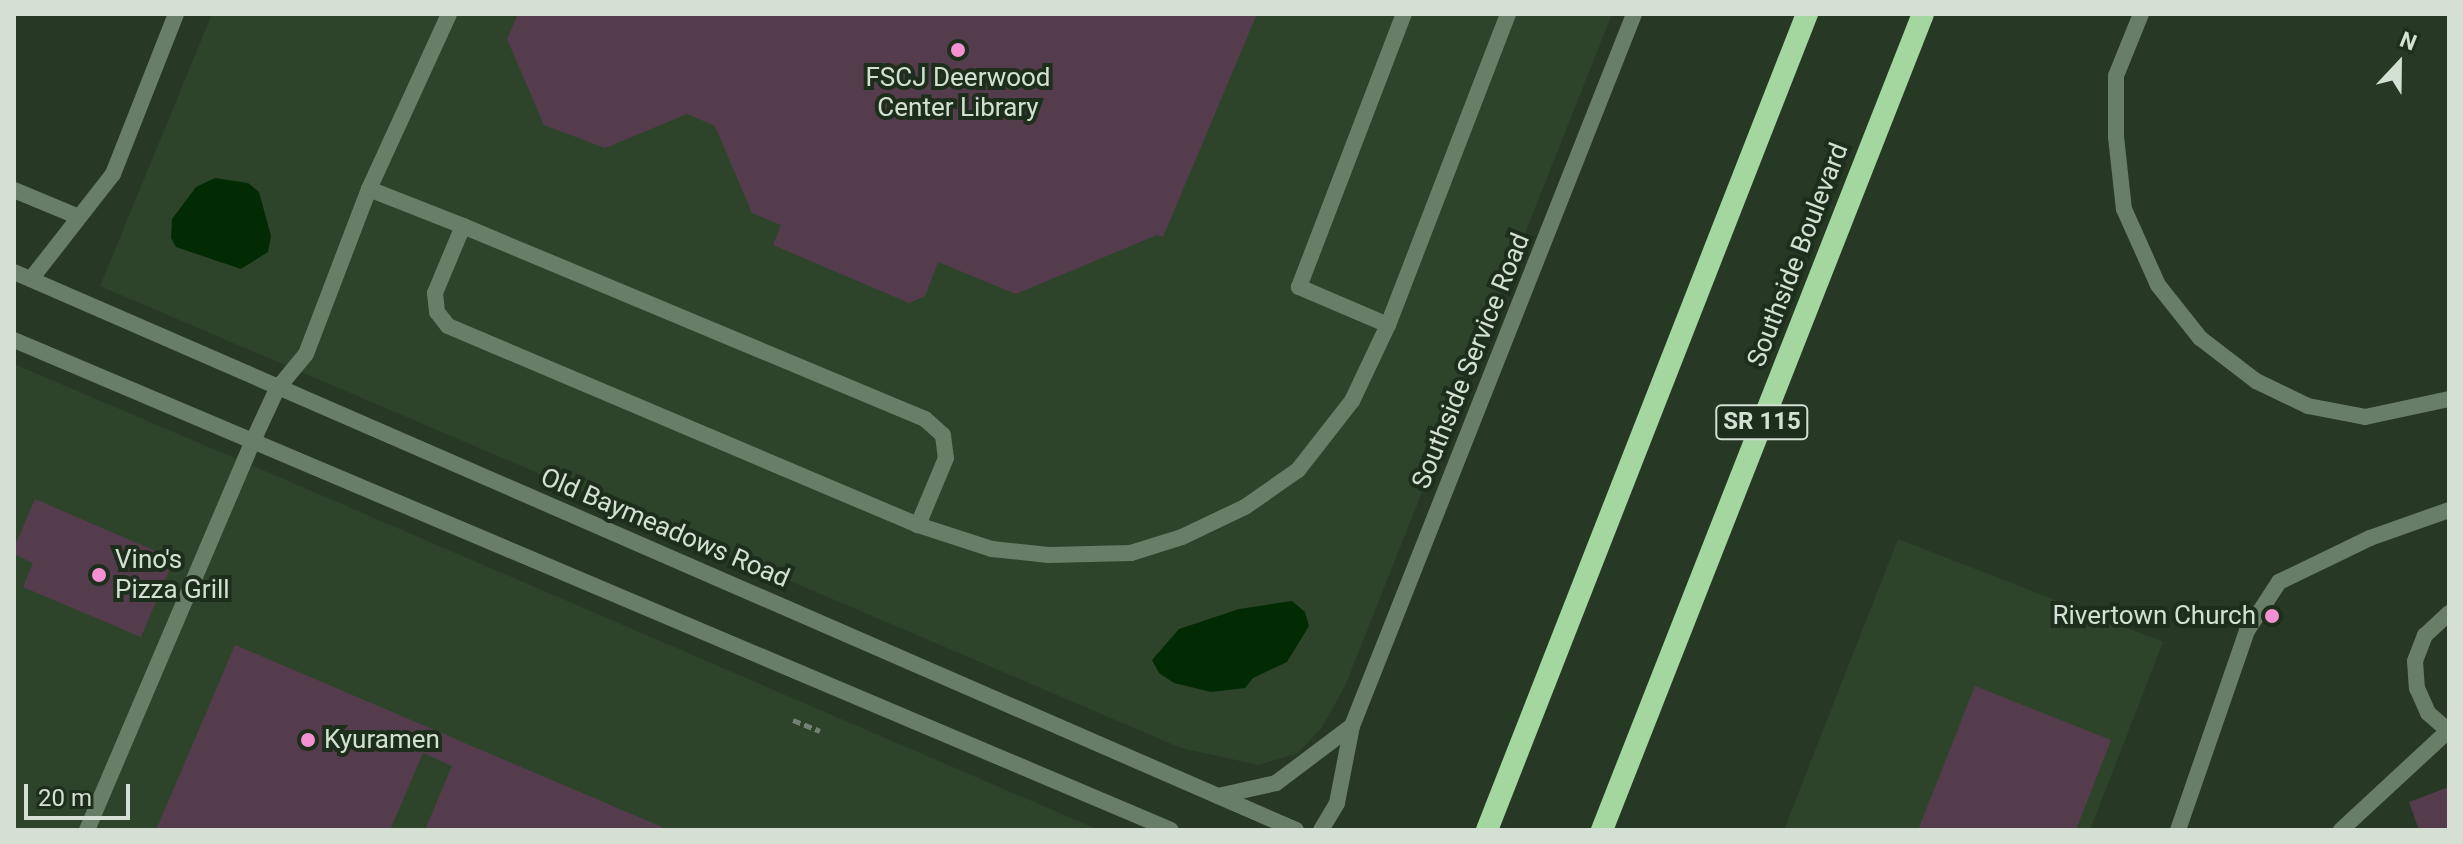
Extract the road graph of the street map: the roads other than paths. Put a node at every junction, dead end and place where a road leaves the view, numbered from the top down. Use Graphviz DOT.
graph roads {
  1 [pos="176,14"];
  2 [pos="449,14"];
  3 [pos="1404,14"];
  4 [pos="1508,14"];
  5 [pos="1634,14"];
  6 [pos="1807,14"];
  7 [pos="1923,14"];
  8 [pos="2141,14"];
  9 [pos="369,189"];
  10 [pos="14,190"];
  11 [pos="79,217"];
  12 [pos="463,226"];
  13 [pos="14,272"];
  14 [pos="31,279"];
  15 [pos="1388,325"];
  16 [pos="14,340"];
  17 [pos="277,389"];
  18 [pos="2449,399"];
  19 [pos="252,443"];
  20 [pos="2449,510"];
  21 [pos="918,525"];
  22 [pos="2449,613"];
  23 [pos="1352,726"];
  24 [pos="2449,731"];
  25 [pos="1218,796"];
  26 [pos="87,830"];
  27 [pos="1171,830"];
  28 [pos="1296,830"];
  29 [pos="1321,830"];
  30 [pos="1487,830"];
  31 [pos="1602,830"];
  32 [pos="2178,830"];
  33 [pos="2341,830"];
  1 -- 11 [label="street"];
  2 -- 9 [label="street"];
  3 -- 15 [label="street"];
  4 -- 15 [label="street"];
  5 -- 23 [label="street, Southside Service Road"];
  6 -- 30 [label="highway"];
  7 -- 31 [label="highway, Southside Boulevard / SR 115"];
  8 -- 18 [label="street"];
  9 -- 12 [label="street"];
  9 -- 17 [label="street"];
  10 -- 11 [label="street"];
  11 -- 14 [label="street"];
  12 -- 21 [label="street"];
  12 -- 21 [label="street"];
  13 -- 14 [label="street, Old Baymeadows Road"];
  14 -- 17 [label="street, Old Baymeadows Road"];
  15 -- 21 [label="street"];
  16 -- 19 [label="street"];
  17 -- 19 [label="street"];
  17 -- 25 [label="street, Old Baymeadows Road"];
  19 -- 26 [label="street"];
  19 -- 27 [label="street"];
  20 -- 32 [label="street"];
  22 -- 24 [label="street"];
  23 -- 25 [label="street"];
  23 -- 29 [label="street, Southside Service Road"];
  24 -- 33 [label="street"];
  25 -- 28 [label="street, Old Baymeadows Road"];
}
